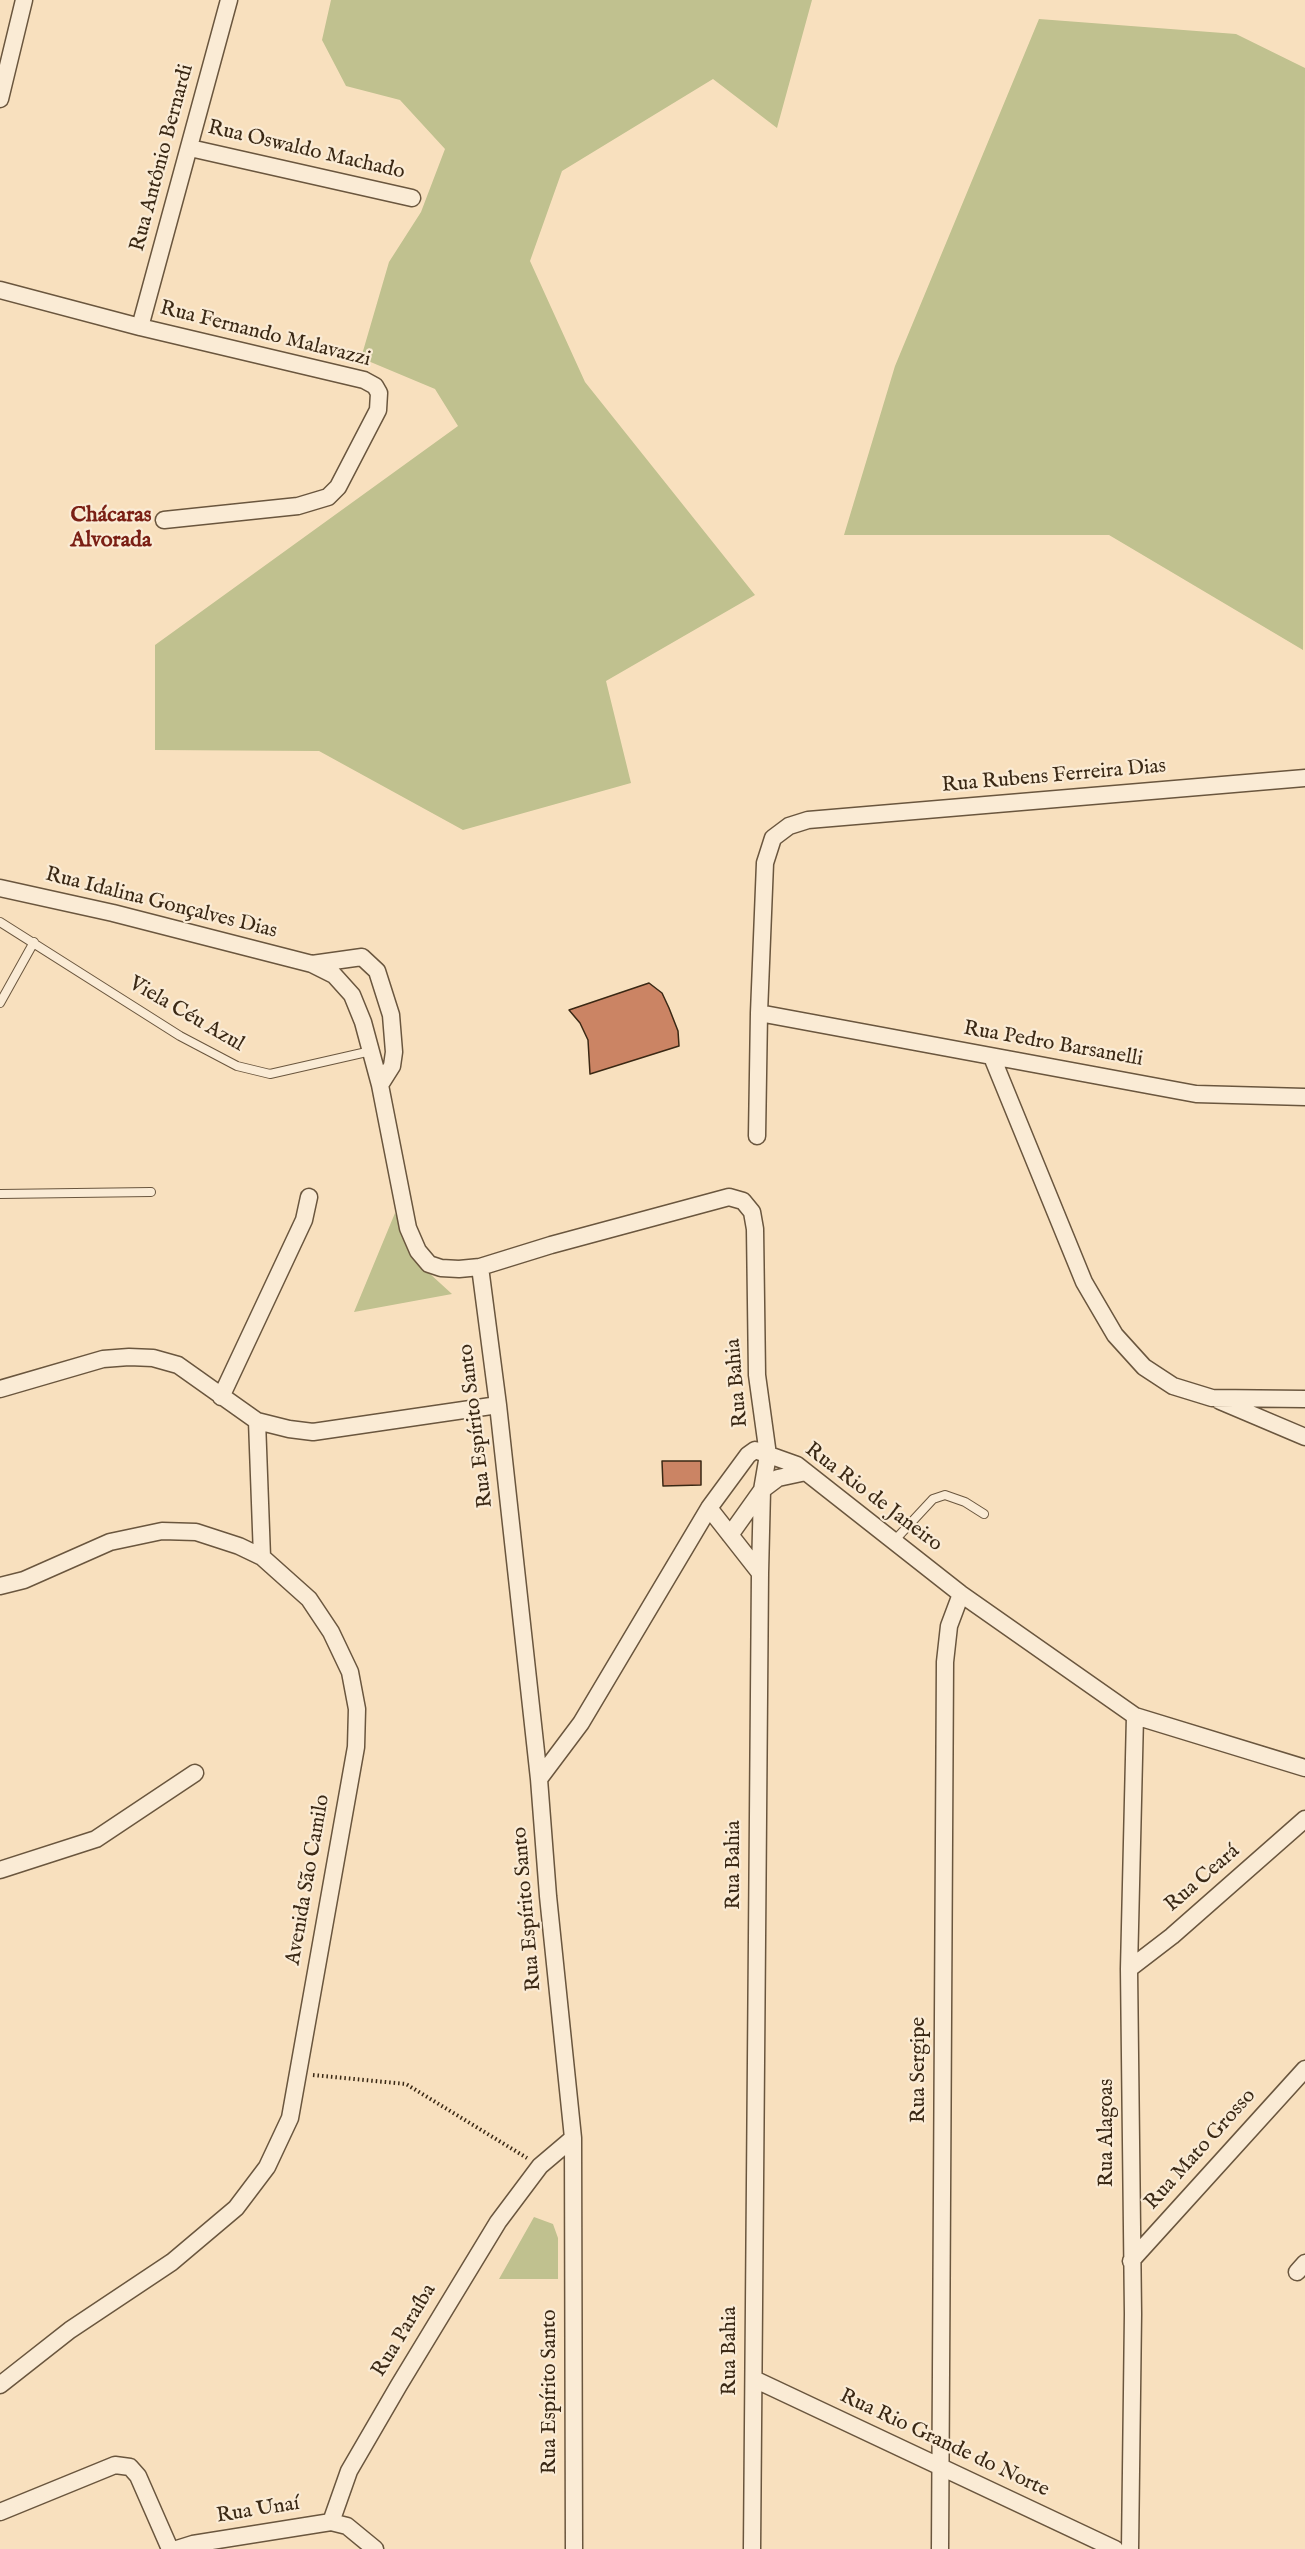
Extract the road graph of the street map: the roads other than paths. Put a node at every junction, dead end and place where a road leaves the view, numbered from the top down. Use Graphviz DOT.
graph roads {
  1 [pos="24,0"];
  2 [pos="229,0"];
  3 [pos="0,99"];
  4 [pos="190,148"];
  5 [pos="412,198"];
  6 [pos="0,290"];
  7 [pos="140,327"];
  8 [pos="164,520"];
  9 [pos="1305,778"];
  10 [pos="0,888"];
  11 [pos="0,922"];
  12 [pos="34,942"];
  13 [pos="312,964"];
  14 [pos="0,1004"];
  15 [pos="759,1012"];
  16 [pos="371,1051"];
  17 [pos="992,1057"];
  18 [pos="380,1085"];
  19 [pos="1305,1097"];
  20 [pos="757,1136"];
  21 [pos="151,1192"];
  22 [pos="0,1194"];
  23 [pos="309,1197"];
  24 [pos="480,1267"];
  25 [pos="0,1389"];
  26 [pos="220,1397"];
  27 [pos="1212,1398"];
  28 [pos="1305,1399"];
  29 [pos="498,1405"];
  30 [pos="257,1421"];
  31 [pos="1305,1437"];
  32 [pos="768,1455"];
  33 [pos="806,1472"];
  34 [pos="762,1490"];
  35 [pos="709,1508"];
  36 [pos="984,1514"];
  37 [pos="730,1534"];
  38 [pos="894,1541"];
  39 [pos="262,1557"];
  40 [pos="760,1573"];
  41 [pos="0,1586"];
  42 [pos="961,1594"];
  43 [pos="1135,1716"];
  44 [pos="1305,1768"];
  45 [pos="195,1773"];
  46 [pos="539,1779"];
  47 [pos="1305,1819"];
  48 [pos="0,1870"];
  49 [pos="1129,1969"];
  50 [pos="1305,2069"];
  51 [pos="573,2138"];
  52 [pos="1131,2261"];
  53 [pos="754,2379"];
  54 [pos="0,2385"];
  55 [pos="940,2468"];
  56 [pos="0,2512"];
  57 [pos="331,2522"];
  58 [pos="185,2546"];
  59 [pos="170,2549"];
  60 [pos="375,2549"];
  61 [pos="574,2549"];
  62 [pos="752,2549"];
  63 [pos="940,2549"];
  64 [pos="1115,2549"];
  65 [pos="1131,2549"];
  1 -- 3 [label="street"];
  2 -- 4 [label="street, Rua Antônio Bernardi"];
  4 -- 5 [label="street, Rua Oswaldo Machado"];
  4 -- 7 [label="street, Rua Antônio Bernardi"];
  6 -- 7 [label="street, Rua Fernando Malavazzi"];
  7 -- 8 [label="street, Rua Fernando Malavazzi"];
  9 -- 15 [label="street, Rua Rubens Ferreira Dias"];
  10 -- 13 [label="street, Rua Idalina Gonçalves Dias"];
  11 -- 12 [label="lane, Viela Céu Azul"];
  12 -- 14 [label="lane"];
  12 -- 16 [label="lane, Viela Céu Azul"];
  13 -- 16 [label="street, Rua Idalina Gonçalves Dias"];
  13 -- 18 [label="street, Rua Idalina Gonçalves Dias"];
  15 -- 17 [label="street, Rua Pedro Barsanelli"];
  15 -- 20 [label="street, Rua Rubens Ferreira Dias"];
  16 -- 18 [label="street, Rua Idalina Gonçalves Dias"];
  17 -- 19 [label="street, Rua Pedro Barsanelli"];
  17 -- 27 [label="street"];
  18 -- 24 [label="street"];
  21 -- 22 [label="lane"];
  23 -- 26 [label="street"];
  24 -- 29 [label="street, Rua Espírito Santo"];
  24 -- 32 [label="street, Rua Bahia"];
  25 -- 26 [label="street"];
  26 -- 30 [label="street"];
  27 -- 28 [label="street"];
  27 -- 31 [label="street"];
  29 -- 30 [label="street"];
  29 -- 46 [label="street, Rua Espírito Santo"];
  30 -- 39 [label="street"];
  32 -- 33 [label="street, Rua Rio de Janeiro"];
  32 -- 34 [label="street, Rua Bahia"];
  32 -- 35 [label="street, Rua Rio de Janeiro"];
  33 -- 34 [label="street"];
  33 -- 38 [label="street, Rua Rio de Janeiro"];
  34 -- 37 [label="street"];
  34 -- 40 [label="street, Rua Bahia"];
  35 -- 37 [label="street"];
  35 -- 46 [label="street, Rua Rio de Janeiro"];
  36 -- 38 [label="lane"];
  37 -- 40 [label="street"];
  38 -- 42 [label="street, Rua Rio de Janeiro"];
  39 -- 41 [label="street, Avenida São Camilo"];
  39 -- 54 [label="street, Avenida São Camilo"];
  40 -- 53 [label="street, Rua Bahia"];
  42 -- 43 [label="street, Rua Rio de Janeiro"];
  42 -- 55 [label="street, Rua Sergipe"];
  43 -- 44 [label="street, Rua Rio de Janeiro"];
  43 -- 49 [label="street, Rua Alagoas"];
  45 -- 48 [label="street"];
  46 -- 51 [label="street, Rua Espírito Santo"];
  47 -- 49 [label="street, Rua Ceará"];
  49 -- 52 [label="street, Rua Alagoas"];
  50 -- 52 [label="street, Rua Mato Grosso"];
  51 -- 57 [label="street, Rua Paraíba"];
  51 -- 61 [label="street, Rua Espírito Santo"];
  52 -- 65 [label="street, Rua Alagoas"];
  53 -- 55 [label="street, Rua Rio Grande do Norte"];
  53 -- 62 [label="street, Rua Bahia"];
  55 -- 63 [label="street, Rua Sergipe"];
  55 -- 64 [label="street, Rua Rio Grande do Norte"];
  56 -- 59 [label="street"];
  57 -- 58 [label="street, Rua Unaí"];
  57 -- 60 [label="street"];
}
